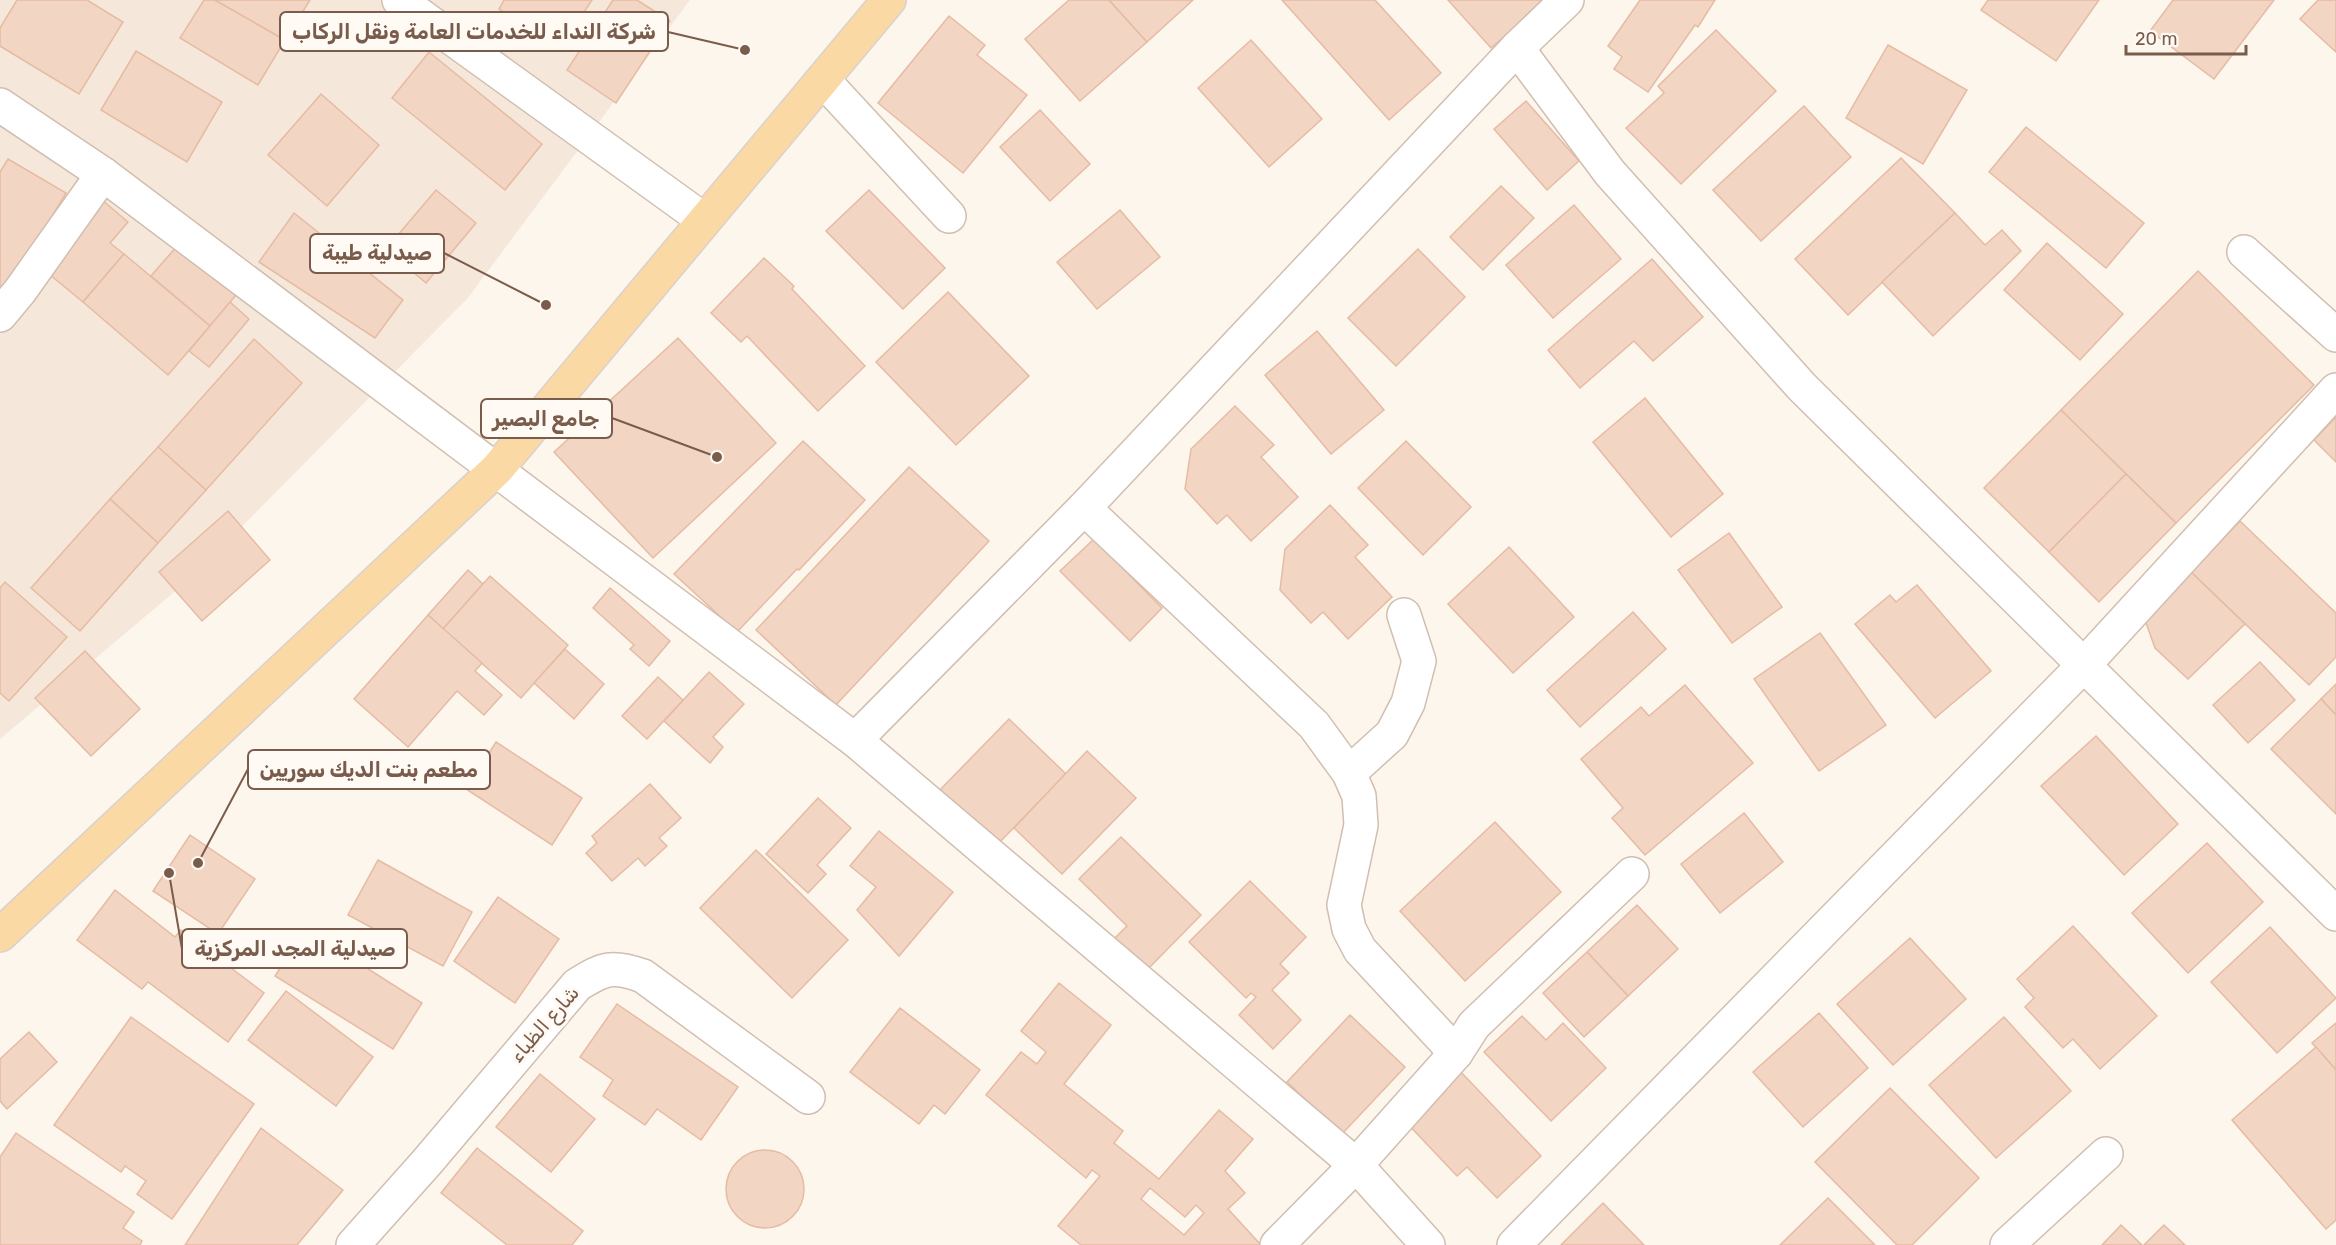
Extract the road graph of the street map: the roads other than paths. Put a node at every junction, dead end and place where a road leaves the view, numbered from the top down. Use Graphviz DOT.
graph roads {
  1 [pos="399,0"];
  2 [pos="889,0"];
  3 [pos="1567,0"];
  4 [pos="1517,48"];
  5 [pos="823,80"];
  6 [pos="0,105"];
  7 [pos="103,174"];
  8 [pos="949,216"];
  9 [pos="704,220"];
  10 [pos="2244,252"];
  11 [pos="0,315"];
  12 [pos="2336,335"];
  13 [pos="2336,390"];
  14 [pos="497,469"];
  15 [pos="1084,508"];
  16 [pos="1404,615"];
  17 [pos="2083,666"];
  18 [pos="855,740"];
  19 [pos="1349,772"];
  20 [pos="1632,874"];
  21 [pos="2336,914"];
  22 [pos="0,935"];
  23 [pos="1456,1053"];
  24 [pos="808,1097"];
  25 [pos="2106,1154"];
  26 [pos="1356,1165"];
  27 [pos="353,1245"];
  28 [pos="1277,1245"];
  29 [pos="1428,1245"];
  30 [pos="1514,1245"];
  31 [pos="2007,1245"];
  1 -- 9 [label="street"];
  2 -- 5 [label="main road"];
  3 -- 4 [label="street"];
  4 -- 15 [label="street"];
  4 -- 17 [label="street"];
  5 -- 8 [label="street"];
  5 -- 9 [label="main road"];
  6 -- 7 [label="street"];
  7 -- 11 [label="street"];
  7 -- 14 [label="street"];
  9 -- 14 [label="main road"];
  10 -- 12 [label="street"];
  13 -- 17 [label="street"];
  14 -- 18 [label="street"];
  14 -- 22 [label="main road"];
  15 -- 18 [label="street"];
  15 -- 19 [label="street"];
  16 -- 19 [label="street"];
  17 -- 21 [label="street"];
  17 -- 30 [label="street"];
  18 -- 26 [label="street"];
  19 -- 23 [label="street"];
  20 -- 23 [label="street"];
  23 -- 26 [label="street"];
  24 -- 27 [label="street, شارع الظباء"];
  25 -- 31 [label="street"];
  26 -- 28 [label="street"];
  26 -- 29 [label="street"];
}
